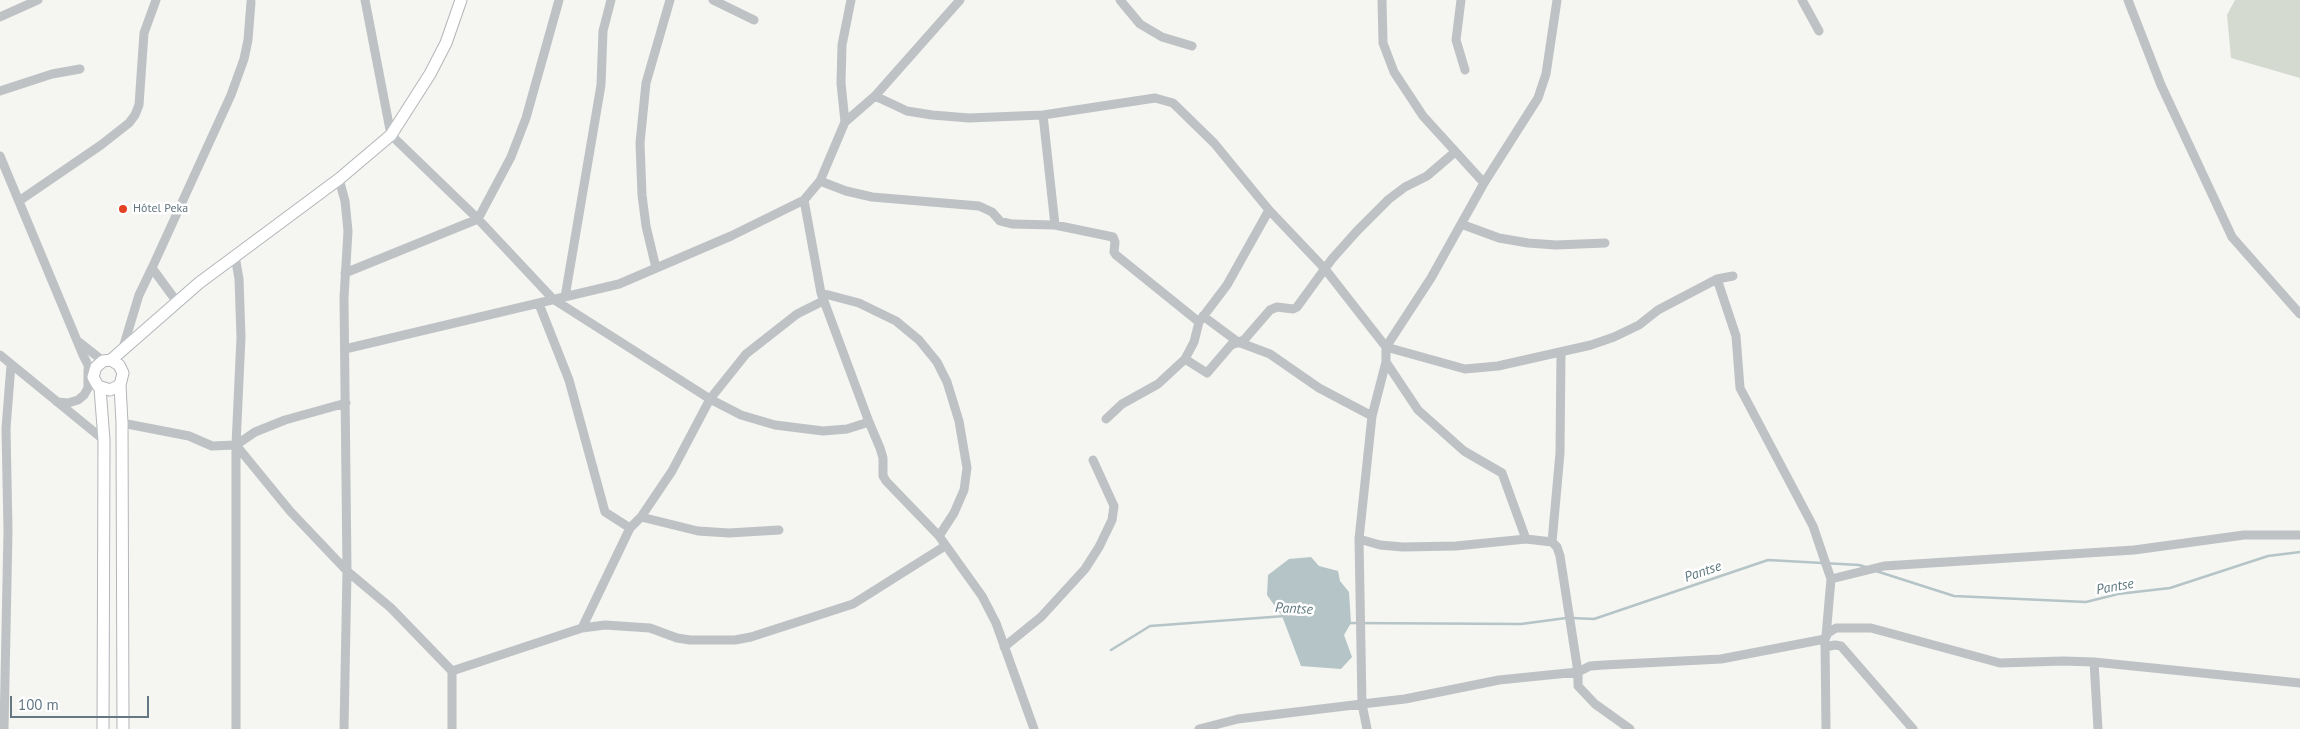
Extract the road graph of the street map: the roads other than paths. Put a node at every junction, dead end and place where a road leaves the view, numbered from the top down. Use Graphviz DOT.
graph roads {
  1 [pos="38,0"];
  2 [pos="156,0"];
  3 [pos="365,0"];
  4 [pos="461,0"];
  5 [pos="559,0"];
  6 [pos="611,0"];
  7 [pos="670,0"];
  8 [pos="713,0"];
  9 [pos="851,0"];
  10 [pos="960,0"];
  11 [pos="1120,0"];
  12 [pos="1382,0"];
  13 [pos="1461,0"];
  14 [pos="1557,0"];
  15 [pos="1802,0"];
  16 [pos="2128,0"];
  17 [pos="252,1"];
  18 [pos="0,17"];
  19 [pos="754,20"];
  20 [pos="1819,31"];
  21 [pos="1192,46"];
  22 [pos="80,69"];
  23 [pos="1465,70"];
  24 [pos="0,91"];
  25 [pos="875,96"];
  26 [pos="1043,115"];
  27 [pos="845,122"];
  28 [pos="391,135"];
  29 [pos="1455,152"];
  30 [pos="0,156"];
  31 [pos="3,169"];
  32 [pos="339,179"];
  33 [pos="820,181"];
  34 [pos="1484,183"];
  35 [pos="804,200"];
  36 [pos="19,202"];
  37 [pos="1269,210"];
  38 [pos="478,219"];
  39 [pos="1462,224"];
  40 [pos="1055,225"];
  41 [pos="1605,243"];
  42 [pos="236,256"];
  43 [pos="152,268"];
  44 [pos="656,268"];
  45 [pos="1325,269"];
  46 [pos="345,274"];
  47 [pos="1733,276"];
  48 [pos="1717,279"];
  49 [pos="565,297"];
  50 [pos="822,297"];
  51 [pos="553,299"];
  52 [pos="177,302"];
  53 [pos="539,304"];
  54 [pos="2300,314"];
  55 [pos="1201,319"];
  56 [pos="77,341"];
  57 [pos="133,341"];
  58 [pos="1238,342"];
  59 [pos="1386,347"];
  60 [pos="345,348"];
  61 [pos="122,351"];
  62 [pos="1561,352"];
  63 [pos="0,355"];
  64 [pos="1185,359"];
  65 [pos="107,361"];
  66 [pos="1386,362"];
  67 [pos="11,365"];
  68 [pos="121,368"];
  69 [pos="90,370"];
  70 [pos="120,384"];
  71 [pos="100,388"];
  72 [pos="710,400"];
  73 [pos="57,402"];
  74 [pos="346,403"];
  75 [pos="1372,416"];
  76 [pos="1106,419"];
  77 [pos="869,422"];
  78 [pos="122,423"];
  79 [pos="104,440"];
  80 [pos="236,445"];
  81 [pos="1093,460"];
  82 [pos="641,517"];
  83 [pos="630,528"];
  84 [pos="779,530"];
  85 [pos="2300,535"];
  86 [pos="938,536"];
  87 [pos="1359,539"];
  88 [pos="1526,539"];
  89 [pos="1552,542"];
  90 [pos="945,546"];
  91 [pos="347,571"];
  92 [pos="1831,579"];
  93 [pos="582,628"];
  94 [pos="1825,643"];
  95 [pos="1004,647"];
  96 [pos="2094,662"];
  97 [pos="452,671"];
  98 [pos="1578,672"];
  99 [pos="2300,683"];
  100 [pos="1362,704"];
  101 [pos="4,729"];
  102 [pos="103,729"];
  103 [pos="123,729"];
  104 [pos="236,729"];
  105 [pos="344,729"];
  106 [pos="452,729"];
  107 [pos="1034,729"];
  108 [pos="1199,729"];
  109 [pos="1367,729"];
  110 [pos="1630,729"];
  111 [pos="1826,729"];
  112 [pos="1913,729"];
  113 [pos="2098,729"];
  1 -- 18 [label="street"];
  2 -- 36 [label="street"];
  3 -- 28 [label="street"];
  4 -- 28 [label="main road"];
  5 -- 38 [label="street"];
  6 -- 49 [label="street"];
  7 -- 44 [label="street"];
  8 -- 19 [label="street"];
  9 -- 27 [label="street"];
  10 -- 25 [label="street"];
  11 -- 21 [label="street"];
  12 -- 29 [label="street"];
  13 -- 23 [label="street"];
  14 -- 34 [label="street"];
  15 -- 20 [label="street"];
  16 -- 54 [label="street"];
  17 -- 43 [label="street"];
  22 -- 24 [label="street"];
  25 -- 26 [label="street"];
  25 -- 27 [label="street"];
  26 -- 37 [label="street"];
  26 -- 40 [label="street"];
  27 -- 33 [label="street"];
  28 -- 32 [label="main road"];
  28 -- 38 [label="street"];
  29 -- 34 [label="street"];
  29 -- 45 [label="street"];
  30 -- 31 [label="street"];
  31 -- 36 [label="street"];
  32 -- 42 [label="main road"];
  32 -- 46 [label="street"];
  33 -- 35 [label="street"];
  33 -- 40 [label="street"];
  34 -- 39 [label="street"];
  35 -- 44 [label="street"];
  35 -- 50 [label="street"];
  36 -- 56 [label="street"];
  37 -- 45 [label="street"];
  37 -- 55 [label="street"];
  38 -- 46 [label="street"];
  38 -- 51 [label="street"];
  39 -- 41 [label="street"];
  39 -- 59 [label="street"];
  40 -- 55 [label="street"];
  42 -- 52 [label="main road"];
  42 -- 80 [label="street"];
  43 -- 52 [label="street"];
  43 -- 61 [label="street"];
  44 -- 49 [label="street"];
  45 -- 58 [label="street"];
  45 -- 59 [label="street"];
  46 -- 60 [label="street"];
  47 -- 48 [label="street"];
  48 -- 62 [label="street"];
  48 -- 92 [label="street"];
  49 -- 51 [label="street"];
  50 -- 72 [label="street"];
  50 -- 77 [label="street"];
  50 -- 86 [label="street"];
  51 -- 53 [label="street"];
  51 -- 72 [label="street"];
  52 -- 57 [label="main road"];
  53 -- 60 [label="street"];
  53 -- 83 [label="street"];
  55 -- 58 [label="street"];
  55 -- 64 [label="street"];
  56 -- 65 [label="street"];
  56 -- 69 [label="street"];
  57 -- 61 [label="main road"];
  57 -- 68 [label="main road"];
  58 -- 64 [label="street"];
  58 -- 75 [label="street"];
  59 -- 62 [label="street"];
  59 -- 66 [label="street"];
  60 -- 74 [label="street"];
  61 -- 65 [label="main road"];
  62 -- 89 [label="street"];
  63 -- 67 [label="street"];
  64 -- 76 [label="street"];
  65 -- 68 [label="main road"];
  65 -- 69 [label="main road"];
  66 -- 75 [label="street"];
  66 -- 88 [label="street"];
  67 -- 73 [label="street"];
  67 -- 101 [label="street"];
  68 -- 70 [label="main road"];
  69 -- 71 [label="main road"];
  69 -- 73 [label="street"];
  70 -- 71 [label="main road"];
  70 -- 78 [label="main road"];
  71 -- 79 [label="main road"];
  72 -- 77 [label="street"];
  72 -- 82 [label="street"];
  73 -- 79 [label="street"];
  74 -- 80 [label="street"];
  74 -- 91 [label="street"];
  75 -- 87 [label="street"];
  77 -- 86 [label="street"];
  78 -- 80 [label="street"];
  78 -- 103 [label="main road"];
  79 -- 102 [label="main road"];
  80 -- 91 [label="street"];
  80 -- 104 [label="street"];
  81 -- 95 [label="street"];
  82 -- 83 [label="street"];
  82 -- 84 [label="street"];
  83 -- 93 [label="street"];
  85 -- 92 [label="street"];
  86 -- 90 [label="street"];
  87 -- 88 [label="street"];
  87 -- 100 [label="street"];
  88 -- 89 [label="street"];
  89 -- 98 [label="street"];
  90 -- 93 [label="street"];
  90 -- 95 [label="street"];
  91 -- 97 [label="street"];
  91 -- 105 [label="street"];
  92 -- 94 [label="street"];
  93 -- 97 [label="street"];
  94 -- 96 [label="street"];
  94 -- 98 [label="street"];
  94 -- 111 [label="street"];
  94 -- 112 [label="street"];
  95 -- 107 [label="street"];
  96 -- 99 [label="street"];
  96 -- 113 [label="street"];
  97 -- 106 [label="street"];
  98 -- 100 [label="street"];
  98 -- 110 [label="street"];
  100 -- 108 [label="street"];
  100 -- 109 [label="street"];
}
